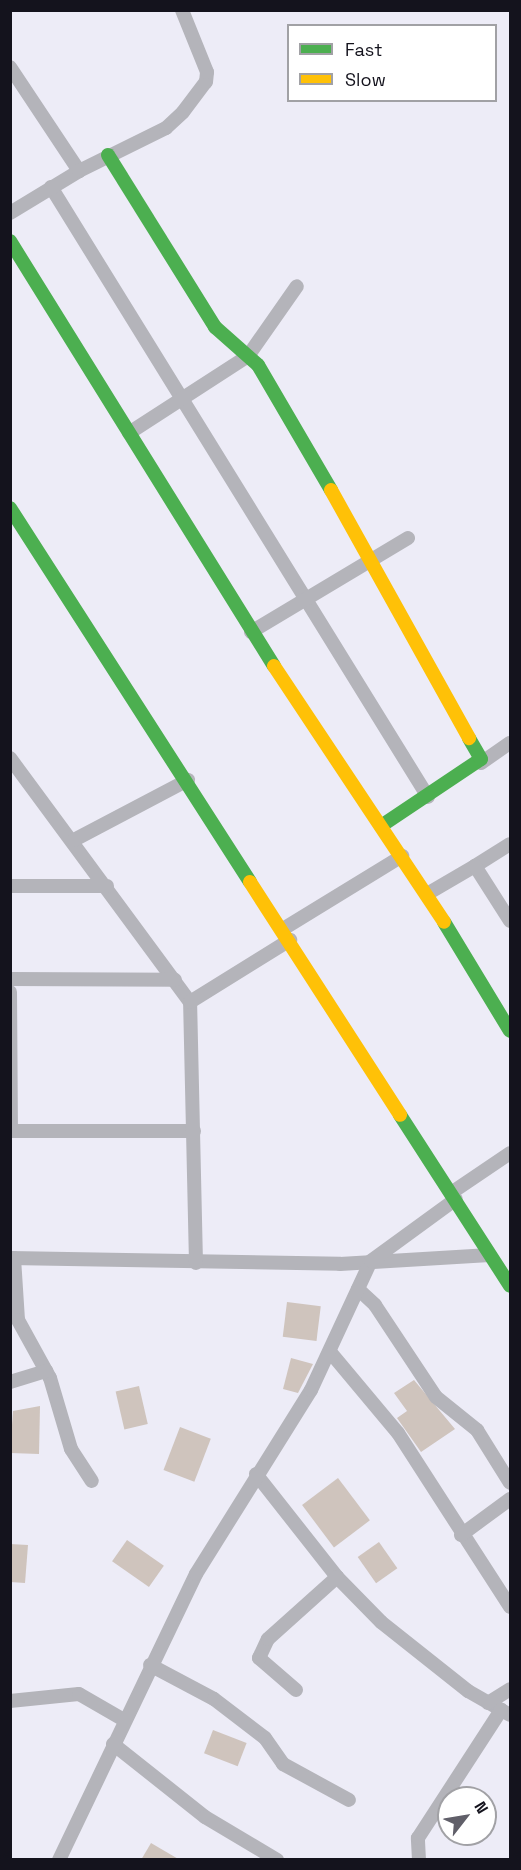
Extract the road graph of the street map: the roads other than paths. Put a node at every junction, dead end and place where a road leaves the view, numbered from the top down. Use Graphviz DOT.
graph roads {
  1 [pos="182,10"];
  2 [pos="10,67"];
  3 [pos="108,155"];
  4 [pos="79,171"];
  5 [pos="51,187"];
  6 [pos="10,213"];
  7 [pos="10,241"];
  8 [pos="297,286"];
  9 [pos="248,356"];
  10 [pos="181,399"];
  11 [pos="129,433"];
  12 [pos="10,508"];
  13 [pos="408,538"];
  14 [pos="372,559"];
  15 [pos="307,596"];
  16 [pos="251,632"];
  17 [pos="510,743"];
  18 [pos="10,758"];
  19 [pos="481,763"];
  20 [pos="188,780"];
  21 [pos="428,797"];
  22 [pos="381,826"];
  23 [pos="74,840"];
  24 [pos="510,844"];
  25 [pos="402,856"];
  26 [pos="475,866"];
  27 [pos="10,886"];
  28 [pos="107,886"];
  29 [pos="427,894"];
  30 [pos="510,921"];
  31 [pos="286,934"];
  32 [pos="10,979"];
  33 [pos="175,981"];
  34 [pos="10,992"];
  35 [pos="190,1002"];
  36 [pos="510,1031"];
  37 [pos="11,1131"];
  38 [pos="194,1131"];
  39 [pos="510,1153"];
  40 [pos="454,1196"];
  41 [pos="490,1255"];
  42 [pos="12,1258"];
  43 [pos="371,1262"];
  44 [pos="196,1263"];
  45 [pos="510,1286"];
  46 [pos="358,1289"];
  47 [pos="331,1353"];
  48 [pos="46,1371"];
  49 [pos="10,1382"];
  50 [pos="256,1474"];
  51 [pos="92,1481"];
  52 [pos="510,1483"];
  53 [pos="510,1499"];
  54 [pos="461,1536"];
  55 [pos="337,1578"];
  56 [pos="510,1607"];
  57 [pos="150,1665"];
  58 [pos="510,1689"];
  59 [pos="296,1690"];
  60 [pos="10,1701"];
  61 [pos="488,1703"];
  62 [pos="506,1712"];
  63 [pos="124,1720"];
  64 [pos="113,1744"];
  65 [pos="349,1800"];
  66 [pos="59,1860"];
  67 [pos="277,1860"];
  68 [pos="419,1860"];
  1 -- 3 [label="street"];
  2 -- 4 [label="street"];
  3 -- 4 [label="street"];
  3 -- 9 [label="street"];
  4 -- 5 [label="street"];
  5 -- 6 [label="street"];
  5 -- 10 [label="street"];
  7 -- 11 [label="street"];
  8 -- 9 [label="street"];
  9 -- 10 [label="street"];
  9 -- 14 [label="street"];
  10 -- 11 [label="street"];
  10 -- 15 [label="street"];
  11 -- 16 [label="street"];
  12 -- 20 [label="street"];
  13 -- 14 [label="street"];
  14 -- 15 [label="street"];
  14 -- 19 [label="street"];
  15 -- 16 [label="street"];
  15 -- 21 [label="street"];
  16 -- 22 [label="street"];
  17 -- 19 [label="street"];
  18 -- 23 [label="street"];
  19 -- 21 [label="street"];
  20 -- 23 [label="street"];
  20 -- 31 [label="street"];
  21 -- 22 [label="street"];
  22 -- 25 [label="street"];
  23 -- 28 [label="street"];
  24 -- 26 [label="street"];
  25 -- 29 [label="street"];
  25 -- 31 [label="street"];
  26 -- 29 [label="street"];
  26 -- 30 [label="street"];
  27 -- 28 [label="street"];
  28 -- 33 [label="street"];
  29 -- 36 [label="street"];
  31 -- 35 [label="street"];
  31 -- 40 [label="street"];
  32 -- 33 [label="street"];
  33 -- 35 [label="street"];
  34 -- 37 [label="street"];
  35 -- 38 [label="street"];
  37 -- 38 [label="street"];
  38 -- 44 [label="street"];
  39 -- 40 [label="street"];
  40 -- 41 [label="street"];
  40 -- 43 [label="street"];
  41 -- 43 [label="street"];
  41 -- 45 [label="street"];
  42 -- 44 [label="street"];
  42 -- 48 [label="street"];
  43 -- 44 [label="street"];
  43 -- 46 [label="street"];
  46 -- 47 [label="street"];
  46 -- 52 [label="street"];
  47 -- 50 [label="street"];
  47 -- 54 [label="street"];
  48 -- 49 [label="street"];
  48 -- 51 [label="street"];
  50 -- 55 [label="street"];
  50 -- 57 [label="street"];
  53 -- 54 [label="street"];
  54 -- 56 [label="street"];
  55 -- 59 [label="street"];
  55 -- 61 [label="street"];
  57 -- 63 [label="street"];
  57 -- 65 [label="street"];
  58 -- 61 [label="street"];
  60 -- 63 [label="street"];
  61 -- 62 [label="street"];
  62 -- 68 [label="street"];
  63 -- 64 [label="street"];
  64 -- 66 [label="street"];
  64 -- 67 [label="street"];
}
